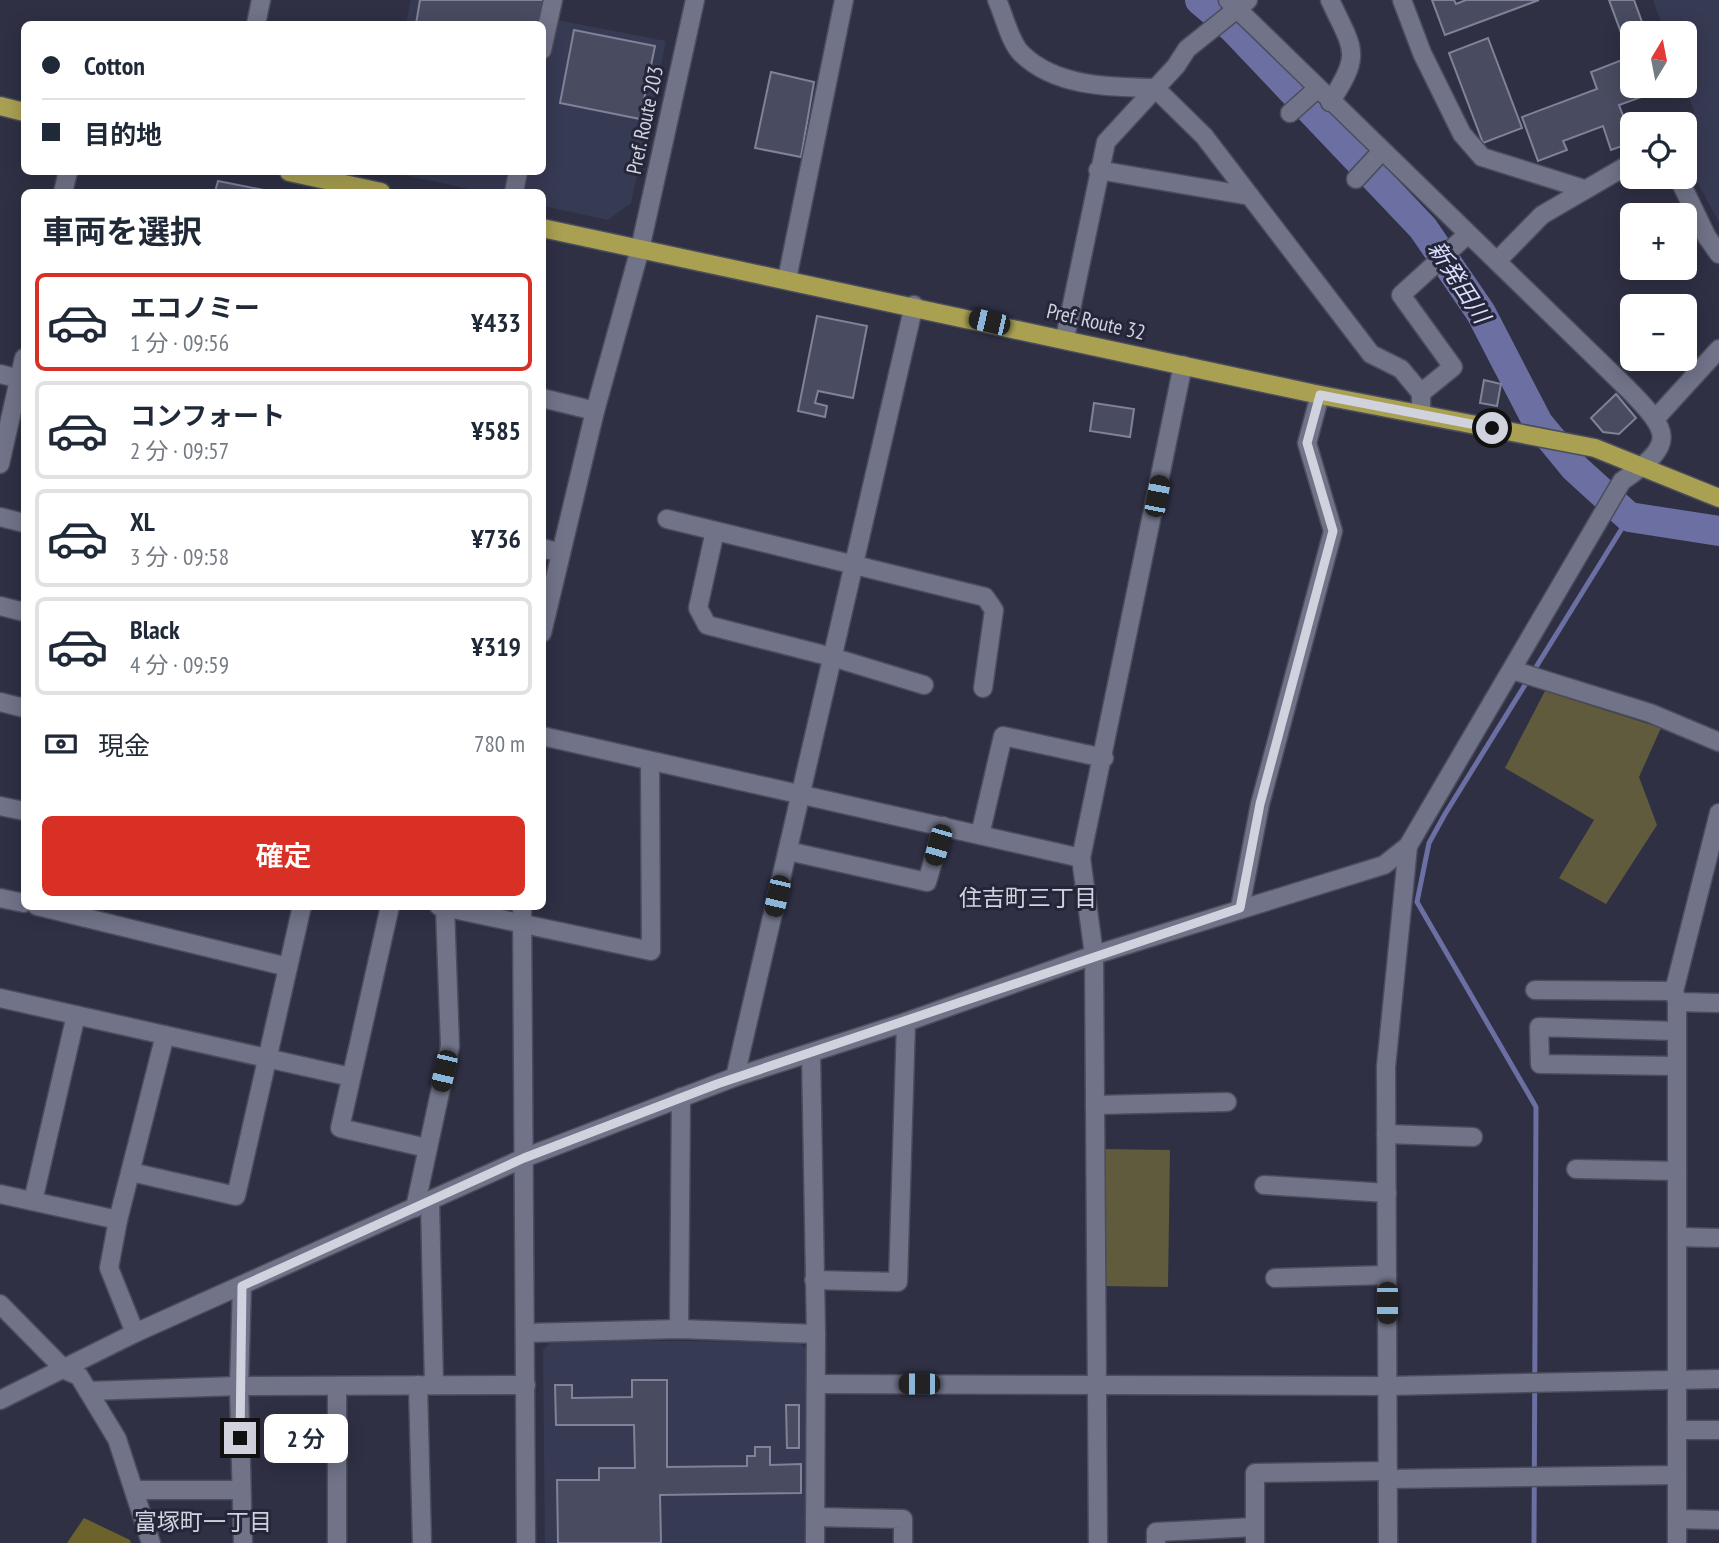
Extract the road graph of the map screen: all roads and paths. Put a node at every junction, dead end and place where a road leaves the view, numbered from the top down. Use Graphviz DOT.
graph roads {
  1 [pos="261,0"];
  2 [pos="553,0"];
  3 [pos="695,0"];
  4 [pos="844,0"];
  5 [pos="998,0"];
  6 [pos="1330,0"];
  7 [pos="1402,0"];
  8 [pos="1235,6"];
  9 [pos="257,21"];
  10 [pos="546,32"];
  11 [pos="1154,88"];
  12 [pos="1312,93"];
  13 [pos="1330,102"];
  14 [pos="0,106"];
  15 [pos="21,111"];
  16 [pos="1290,113"];
  17 [pos="1376,157"];
  18 [pos="1620,169"];
  19 [pos="1098,170"];
  20 [pos="301,175"];
  21 [pos="1356,179"];
  22 [pos="357,189"];
  23 [pos="1584,189"];
  24 [pos="1684,189"];
  25 [pos="1250,196"];
  26 [pos="546,229"];
  27 [pos="1468,234"];
  28 [pos="640,249"];
  29 [pos="1719,254"];
  30 [pos="1496,261"];
  31 [pos="786,279"];
  32 [pos="914,306"];
  33 [pos="1065,338"];
  34 [pos="1719,349"];
  35 [pos="1183,365"];
  36 [pos="0,374"];
  37 [pos="21,374"];
  38 [pos="20,379"];
  39 [pos="1421,393"];
  40 [pos="1320,395"];
  41 [pos="546,399"];
  42 [pos="595,411"];
  43 [pos="1421,414"];
  44 [pos="1656,418"];
  45 [pos="3,438"];
  46 [pos="0,464"];
  47 [pos="1642,468"];
  48 [pos="1719,498"];
  49 [pos="0,517"];
  50 [pos="667,519"];
  51 [pos="21,522"];
  52 [pos="715,531"];
  53 [pos="546,549"];
  54 [pos="561,553"];
  55 [pos="854,564"];
  56 [pos="0,606"];
  57 [pos="21,611"];
  58 [pos="546,616"];
  59 [pos="832,657"];
  60 [pos="1512,670"];
  61 [pos="924,685"];
  62 [pos="984,688"];
  63 [pos="0,702"];
  64 [pos="21,707"];
  65 [pos="546,737"];
  66 [pos="1719,742"];
  67 [pos="1104,758"];
  68 [pos="650,761"];
  69 [pos="801,793"];
  70 [pos="0,806"];
  71 [pos="21,810"];
  72 [pos="1719,813"];
  73 [pos="943,826"];
  74 [pos="980,835"];
  75 [pos="1408,846"];
  76 [pos="788,851"];
  77 [pos="1082,858"];
  78 [pos="0,898"];
  79 [pos="21,903"];
  80 [pos="1240,908"];
  81 [pos="53,910"];
  82 [pos="301,910"];
  83 [pos="389,910"];
  84 [pos="442,910"];
  85 [pos="455,910"];
  86 [pos="522,910"];
  87 [pos="523,926"];
  88 [pos="1094,955"];
  89 [pos="288,967"];
  90 [pos="1535,990"];
  91 [pos="1676,996"];
  92 [pos="0,998"];
  93 [pos="1719,1003"];
  94 [pos="76,1015"];
  95 [pos="906,1022"];
  96 [pos="1675,1031"];
  97 [pos="165,1035"];
  98 [pos="811,1054"];
  99 [pos="267,1058"];
  100 [pos="1676,1066"];
  101 [pos="351,1077"];
  102 [pos="735,1077"];
  103 [pos="681,1097"];
  104 [pos="1227,1102"];
  105 [pos="1095,1105"];
  106 [pos="1386,1134"];
  107 [pos="1473,1137"];
  108 [pos="427,1148"];
  109 [pos="524,1158"];
  110 [pos="1576,1169"];
  111 [pos="1677,1171"];
  112 [pos="131,1172"];
  113 [pos="1264,1185"];
  114 [pos="1387,1193"];
  115 [pos="0,1194"];
  116 [pos="33,1201"];
  117 [pos="422,1204"];
  118 [pos="118,1220"];
  119 [pos="1677,1237"];
  120 [pos="1719,1238"];
  121 [pos="1387,1275"];
  122 [pos="1275,1278"];
  123 [pos="814,1280"];
  124 [pos="242,1286"];
  125 [pos="0,1304"];
  126 [pos="679,1329"];
  127 [pos="526,1333"];
  128 [pos="135,1334"];
  129 [pos="817,1334"];
  130 [pos="65,1370"];
  131 [pos="1676,1379"];
  132 [pos="1719,1380"];
  133 [pos="816,1384"];
  134 [pos="337,1385"];
  135 [pos="426,1385"];
  136 [pos="526,1385"];
  137 [pos="1098,1385"];
  138 [pos="239,1386"];
  139 [pos="1387,1387"];
  140 [pos="88,1391"];
  141 [pos="0,1400"];
  142 [pos="1677,1430"];
  143 [pos="1719,1430"];
  144 [pos="1388,1475"];
  145 [pos="1677,1475"];
  146 [pos="135,1490"];
  147 [pos="241,1490"];
  148 [pos="815,1517"];
  149 [pos="1677,1519"];
  150 [pos="1719,1520"];
  151 [pos="1255,1535"];
  152 [pos="151,1543"];
  153 [pos="243,1543"];
  154 [pos="337,1543"];
  155 [pos="422,1543"];
  156 [pos="526,1543"];
  157 [pos="815,1543"];
  158 [pos="903,1543"];
  159 [pos="1098,1543"];
  160 [pos="1156,1543"];
  161 [pos="1388,1543"];
  162 [pos="1677,1543"];
  1 -- 9 [label="street"];
  2 -- 10 [label="street"];
  3 -- 28 [label="street, Pref. Route 203"];
  4 -- 31 [label="street"];
  5 -- 11 [label="street"];
  6 -- 13 [label="street"];
  7 -- 23 [label="street"];
  8 -- 11 [label="street"];
  8 -- 12 [label="street"];
  11 -- 19 [label="street"];
  11 -- 25 [label="street"];
  12 -- 13 [label="street"];
  12 -- 16 [label="street"];
  13 -- 17 [label="street"];
  14 -- 15 [label="main road"];
  17 -- 21 [label="street"];
  17 -- 27 [label="street"];
  18 -- 23 [label="street"];
  19 -- 25 [label="street"];
  19 -- 33 [label="street"];
  20 -- 22 [label="main road"];
  23 -- 30 [label="street"];
  24 -- 29 [label="street"];
  25 -- 39 [label="street"];
  26 -- 28 [label="main road, Pref. Route 32"];
  27 -- 30 [label="street"];
  27 -- 39 [label="street"];
  28 -- 31 [label="main road, Pref. Route 32"];
  28 -- 42 [label="street, Pref. Route 203"];
  30 -- 44 [label="street"];
  31 -- 32 [label="main road, Pref. Route 32"];
  32 -- 33 [label="main road, Pref. Route 32"];
  32 -- 55 [label="street"];
  33 -- 35 [label="main road, Pref. Route 32"];
  34 -- 44 [label="street"];
  35 -- 40 [label="main road, Pref. Route 32"];
  35 -- 67 [label="street"];
  36 -- 38 [label="street"];
  37 -- 38 [label="street"];
  38 -- 45 [label="street"];
  39 -- 43 [label="street"];
  40 -- 43 [label="main road, Pref. Route 32"];
  40 -- 80 [label="street"];
  41 -- 42 [label="street"];
  42 -- 54 [label="street, Pref. Route 203"];
  43 -- 47 [label="main road, Pref. Route 32"];
  44 -- 47 [label="street"];
  45 -- 46 [label="street"];
  47 -- 48 [label="main road"];
  47 -- 60 [label="street"];
  49 -- 51 [label="street"];
  50 -- 52 [label="street"];
  52 -- 55 [label="street"];
  52 -- 59 [label="street"];
  53 -- 54 [label="street"];
  54 -- 58 [label="street, Pref. Route 203"];
  55 -- 59 [label="street"];
  55 -- 62 [label="street"];
  56 -- 57 [label="street"];
  59 -- 61 [label="street"];
  59 -- 69 [label="street"];
  60 -- 66 [label="street"];
  60 -- 75 [label="street"];
  63 -- 64 [label="street"];
  65 -- 68 [label="street"];
  67 -- 74 [label="street"];
  67 -- 77 [label="street"];
  68 -- 69 [label="street"];
  68 -- 87 [label="street"];
  69 -- 73 [label="street"];
  69 -- 76 [label="street"];
  70 -- 71 [label="street"];
  72 -- 91 [label="street"];
  73 -- 74 [label="street"];
  73 -- 76 [label="street"];
  74 -- 77 [label="street"];
  75 -- 80 [label="street"];
  75 -- 106 [label="street"];
  76 -- 102 [label="street"];
  77 -- 88 [label="street"];
  78 -- 79 [label="street"];
  80 -- 88 [label="street"];
  81 -- 89 [label="street"];
  82 -- 89 [label="street"];
  83 -- 101 [label="street"];
  84 -- 108 [label="street"];
  85 -- 87 [label="street"];
  86 -- 87 [label="street"];
  87 -- 109 [label="street"];
  88 -- 95 [label="street"];
  88 -- 105 [label="street"];
  89 -- 99 [label="street"];
  90 -- 91 [label="street"];
  91 -- 93 [label="street"];
  91 -- 96 [label="street"];
  92 -- 94 [label="street"];
  94 -- 97 [label="street"];
  94 -- 116 [label="street"];
  95 -- 98 [label="street"];
  95 -- 123 [label="street"];
  96 -- 100 [label="street"];
  96 -- 100 [label="street"];
  97 -- 99 [label="street"];
  97 -- 112 [label="street"];
  98 -- 102 [label="street"];
  98 -- 123 [label="street"];
  99 -- 101 [label="street"];
  99 -- 112 [label="street"];
  100 -- 111 [label="street"];
  101 -- 108 [label="street"];
  102 -- 103 [label="street"];
  103 -- 109 [label="street"];
  103 -- 126 [label="street"];
  104 -- 105 [label="street"];
  105 -- 137 [label="street"];
  106 -- 107 [label="street"];
  106 -- 114 [label="street"];
  108 -- 117 [label="street"];
  109 -- 117 [label="street"];
  109 -- 127 [label="street"];
  110 -- 111 [label="street"];
  111 -- 119 [label="street"];
  112 -- 118 [label="street"];
  113 -- 114 [label="street"];
  114 -- 121 [label="street"];
  115 -- 116 [label="street"];
  116 -- 118 [label="street"];
  117 -- 124 [label="street"];
  117 -- 135 [label="street"];
  118 -- 128 [label="street"];
  119 -- 120 [label="street"];
  119 -- 131 [label="street"];
  121 -- 122 [label="street"];
  121 -- 139 [label="street"];
  123 -- 129 [label="street"];
  124 -- 128 [label="street"];
  124 -- 138 [label="street"];
  125 -- 130 [label="street"];
  126 -- 127 [label="street"];
  126 -- 129 [label="street"];
  127 -- 136 [label="street"];
  128 -- 130 [label="street"];
  129 -- 133 [label="street"];
  130 -- 140 [label="street"];
  130 -- 141 [label="street"];
  131 -- 132 [label="street"];
  131 -- 139 [label="street"];
  131 -- 142 [label="street"];
  133 -- 137 [label="street"];
  133 -- 148 [label="street"];
  134 -- 135 [label="street"];
  134 -- 138 [label="street"];
  134 -- 154 [label="street"];
  135 -- 136 [label="street"];
  135 -- 155 [label="street"];
  136 -- 156 [label="street"];
  137 -- 139 [label="street"];
  137 -- 159 [label="street"];
  138 -- 140 [label="street"];
  138 -- 147 [label="street"];
  139 -- 144 [label="street"];
  140 -- 146 [label="street"];
  142 -- 143 [label="street"];
  142 -- 145 [label="street"];
  144 -- 145 [label="street"];
  144 -- 151 [label="street"];
  144 -- 161 [label="street"];
  145 -- 149 [label="street"];
  146 -- 147 [label="street"];
  146 -- 152 [label="street"];
  147 -- 153 [label="street"];
  148 -- 157 [label="street"];
  148 -- 158 [label="street"];
  149 -- 150 [label="street"];
  149 -- 162 [label="street"];
  151 -- 160 [label="street"];
}
